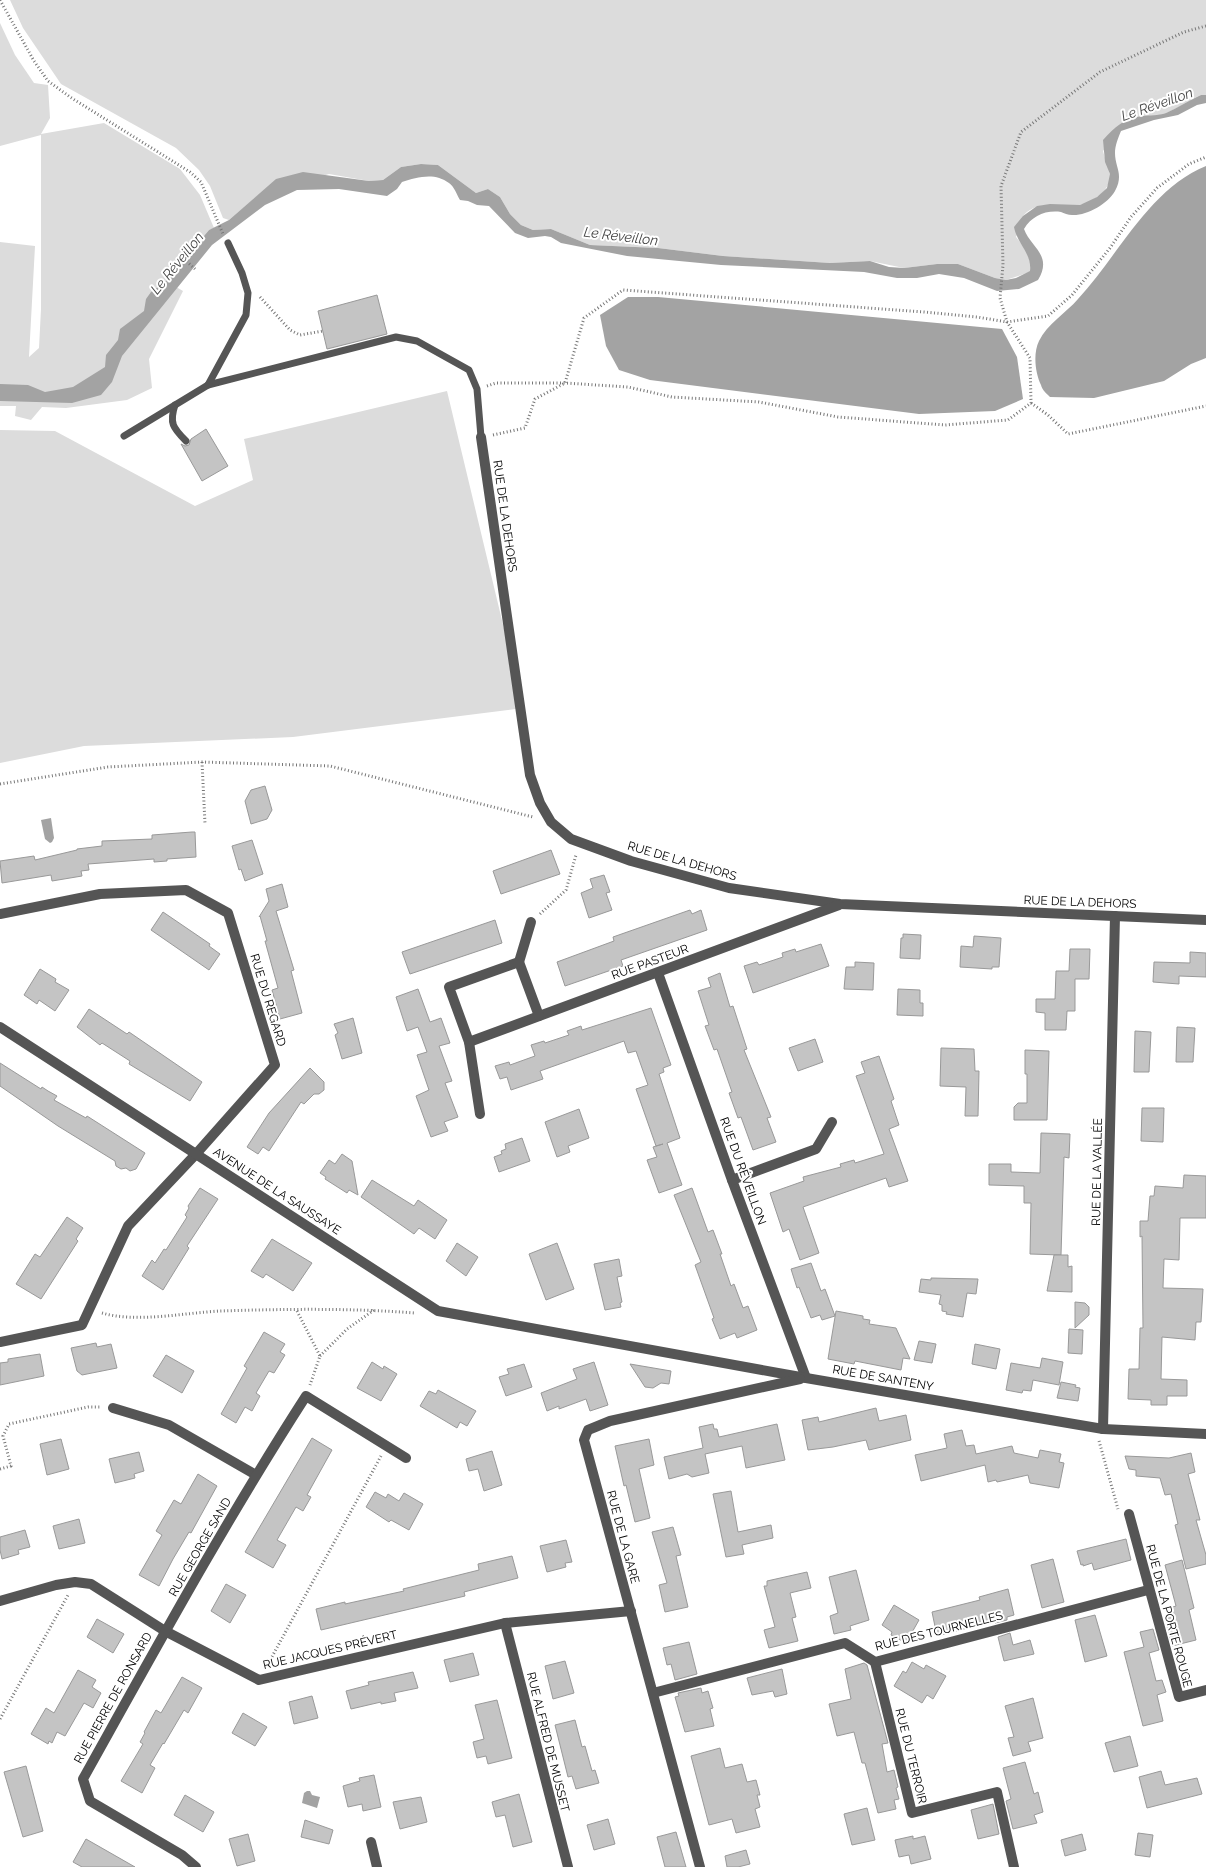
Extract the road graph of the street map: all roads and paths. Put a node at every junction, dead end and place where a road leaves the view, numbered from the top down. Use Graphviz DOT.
graph roads {
  1 [pos="0,0"];
  2 [pos="1206,26"];
  3 [pos="1206,158"];
  4 [pos="228,243"];
  5 [pos="184,260"];
  6 [pos="195,269"];
  7 [pos="254,292"];
  8 [pos="1007,322"];
  9 [pos="323,331"];
  10 [pos="565,382"];
  11 [pos="208,385"];
  12 [pos="477,389"];
  13 [pos="1032,403"];
  14 [pos="175,405"];
  15 [pos="1206,406"];
  16 [pos="124,436"];
  17 [pos="481,437"];
  18 [pos="186,441"];
  19 [pos="202,762"];
  20 [pos="0,784"];
  21 [pos="551,822"];
  22 [pos="205,824"];
  23 [pos="580,842"];
  24 [pos="840,904"];
  25 [pos="0,914"];
  26 [pos="1115,916"];
  27 [pos="1206,920"];
  28 [pos="531,922"];
  29 [pos="519,962"];
  30 [pos="658,973"];
  31 [pos="539,1016"];
  32 [pos="0,1027"];
  33 [pos="469,1042"];
  34 [pos="480,1114"];
  35 [pos="832,1122"];
  36 [pos="196,1154"];
  37 [pos="732,1180"];
  38 [pos="89,1310"];
  39 [pos="374,1310"];
  40 [pos="438,1310"];
  41 [pos="297,1311"];
  42 [pos="557,1334"];
  43 [pos="0,1342"];
  44 [pos="320,1356"];
  45 [pos="806,1378"];
  46 [pos="306,1396"];
  47 [pos="112,1408"];
  48 [pos="1103,1428"];
  49 [pos="1206,1434"];
  50 [pos="387,1446"];
  51 [pos="406,1458"];
  52 [pos="0,1469"];
  53 [pos="256,1475"];
  54 [pos="1129,1514"];
  55 [pos="75,1582"];
  56 [pos="1148,1590"];
  57 [pos="0,1601"];
  58 [pos="631,1611"];
  59 [pos="505,1623"];
  60 [pos="165,1631"];
  61 [pos="875,1662"];
  62 [pos="259,1680"];
  63 [pos="1206,1690"];
  64 [pos="653,1693"];
  65 [pos="0,1719"];
  66 [pos="371,1842"];
  67 [pos="196,1867"];
  68 [pos="377,1867"];
  69 [pos="568,1867"];
  70 [pos="700,1867"];
  71 [pos="1014,1867"];
  1 -- 4 [label="path"];
  2 -- 8 [label="path"];
  3 -- 8 [label="path"];
  4 -- 11 [label="lane"];
  5 -- 6 [label="path"];
  7 -- 9 [label="path"];
  8 -- 10 [label="path"];
  8 -- 13 [label="path"];
  10 -- 12 [label="path"];
  10 -- 13 [label="path"];
  10 -- 17 [label="path"];
  11 -- 12 [label="lane"];
  11 -- 14 [label="lane"];
  12 -- 17 [label="lane"];
  13 -- 15 [label="path"];
  14 -- 16 [label="lane"];
  14 -- 18 [label="lane"];
  17 -- 21 [label="street, RUE DE LA DEHORS"];
  19 -- 20 [label="path"];
  19 -- 21 [label="path"];
  19 -- 22 [label="path"];
  21 -- 23 [label="street, RUE DE LA DEHORS"];
  23 -- 24 [label="street, RUE DE LA DEHORS"];
  23 -- 28 [label="path"];
  24 -- 26 [label="street, RUE DE LA DEHORS"];
  24 -- 30 [label="street, RUE PASTEUR"];
  25 -- 36 [label="street, RUE DU REGARD"];
  26 -- 27 [label="street, RUE DE LA DEHORS"];
  26 -- 48 [label="street, RUE DE LA VALLÉE"];
  28 -- 29 [label="street"];
  29 -- 31 [label="street"];
  29 -- 33 [label="street"];
  30 -- 31 [label="street, RUE PASTEUR"];
  30 -- 37 [label="street, RUE DU RÉVEILLON"];
  31 -- 33 [label="street, RUE PASTEUR"];
  32 -- 36 [label="street, AVENUE DE LA SAUSSAYE"];
  33 -- 34 [label="street"];
  35 -- 37 [label="street"];
  36 -- 38 [label="street, RUE DU REGARD"];
  36 -- 40 [label="street, AVENUE DE LA SAUSSAYE"];
  37 -- 45 [label="street, RUE DU RÉVEILLON"];
  38 -- 41 [label="path"];
  38 -- 43 [label="street, RUE DU REGARD"];
  39 -- 40 [label="path"];
  39 -- 41 [label="path"];
  39 -- 44 [label="path"];
  40 -- 42 [label="street, AVENUE DE LA SAUSSAYE"];
  41 -- 44 [label="path"];
  42 -- 45 [label="street, RUE DE SANTENY"];
  44 -- 46 [label="path"];
  45 -- 48 [label="street, RUE DE SANTENY"];
  45 -- 58 [label="street, RUE DE LA GARE"];
  46 -- 50 [label="street"];
  46 -- 53 [label="street, RUE GEORGE SAND"];
  47 -- 52 [label="path"];
  47 -- 53 [label="street"];
  48 -- 49 [label="street, RUE DE SANTENY"];
  48 -- 54 [label="path"];
  50 -- 51 [label="street"];
  50 -- 62 [label="path"];
  53 -- 60 [label="street, RUE GEORGE SAND"];
  54 -- 56 [label="street, RUE DE LA PORTE ROUGE"];
  55 -- 57 [label="street, RUE JACQUES PRÉVERT"];
  55 -- 60 [label="street, RUE JACQUES PRÉVERT"];
  55 -- 65 [label="path"];
  56 -- 61 [label="street, RUE DES TOURNELLES"];
  56 -- 63 [label="street, RUE DE LA PORTE ROUGE"];
  58 -- 59 [label="street, RUE JACQUES PRÉVERT"];
  58 -- 64 [label="street, RUE DE LA GARE"];
  59 -- 62 [label="street, RUE JACQUES PRÉVERT"];
  59 -- 69 [label="street, RUE ALFRED DE MUSSET"];
  60 -- 62 [label="street, RUE JACQUES PRÉVERT"];
  60 -- 67 [label="street, RUE PIERRE DE RONSARD"];
  61 -- 64 [label="street, RUE DES TOURNELLES"];
  61 -- 71 [label="street, RUE DU TERROIR"];
  64 -- 70 [label="street, RUE DE LA GARE"];
  66 -- 68 [label="street"];
}
